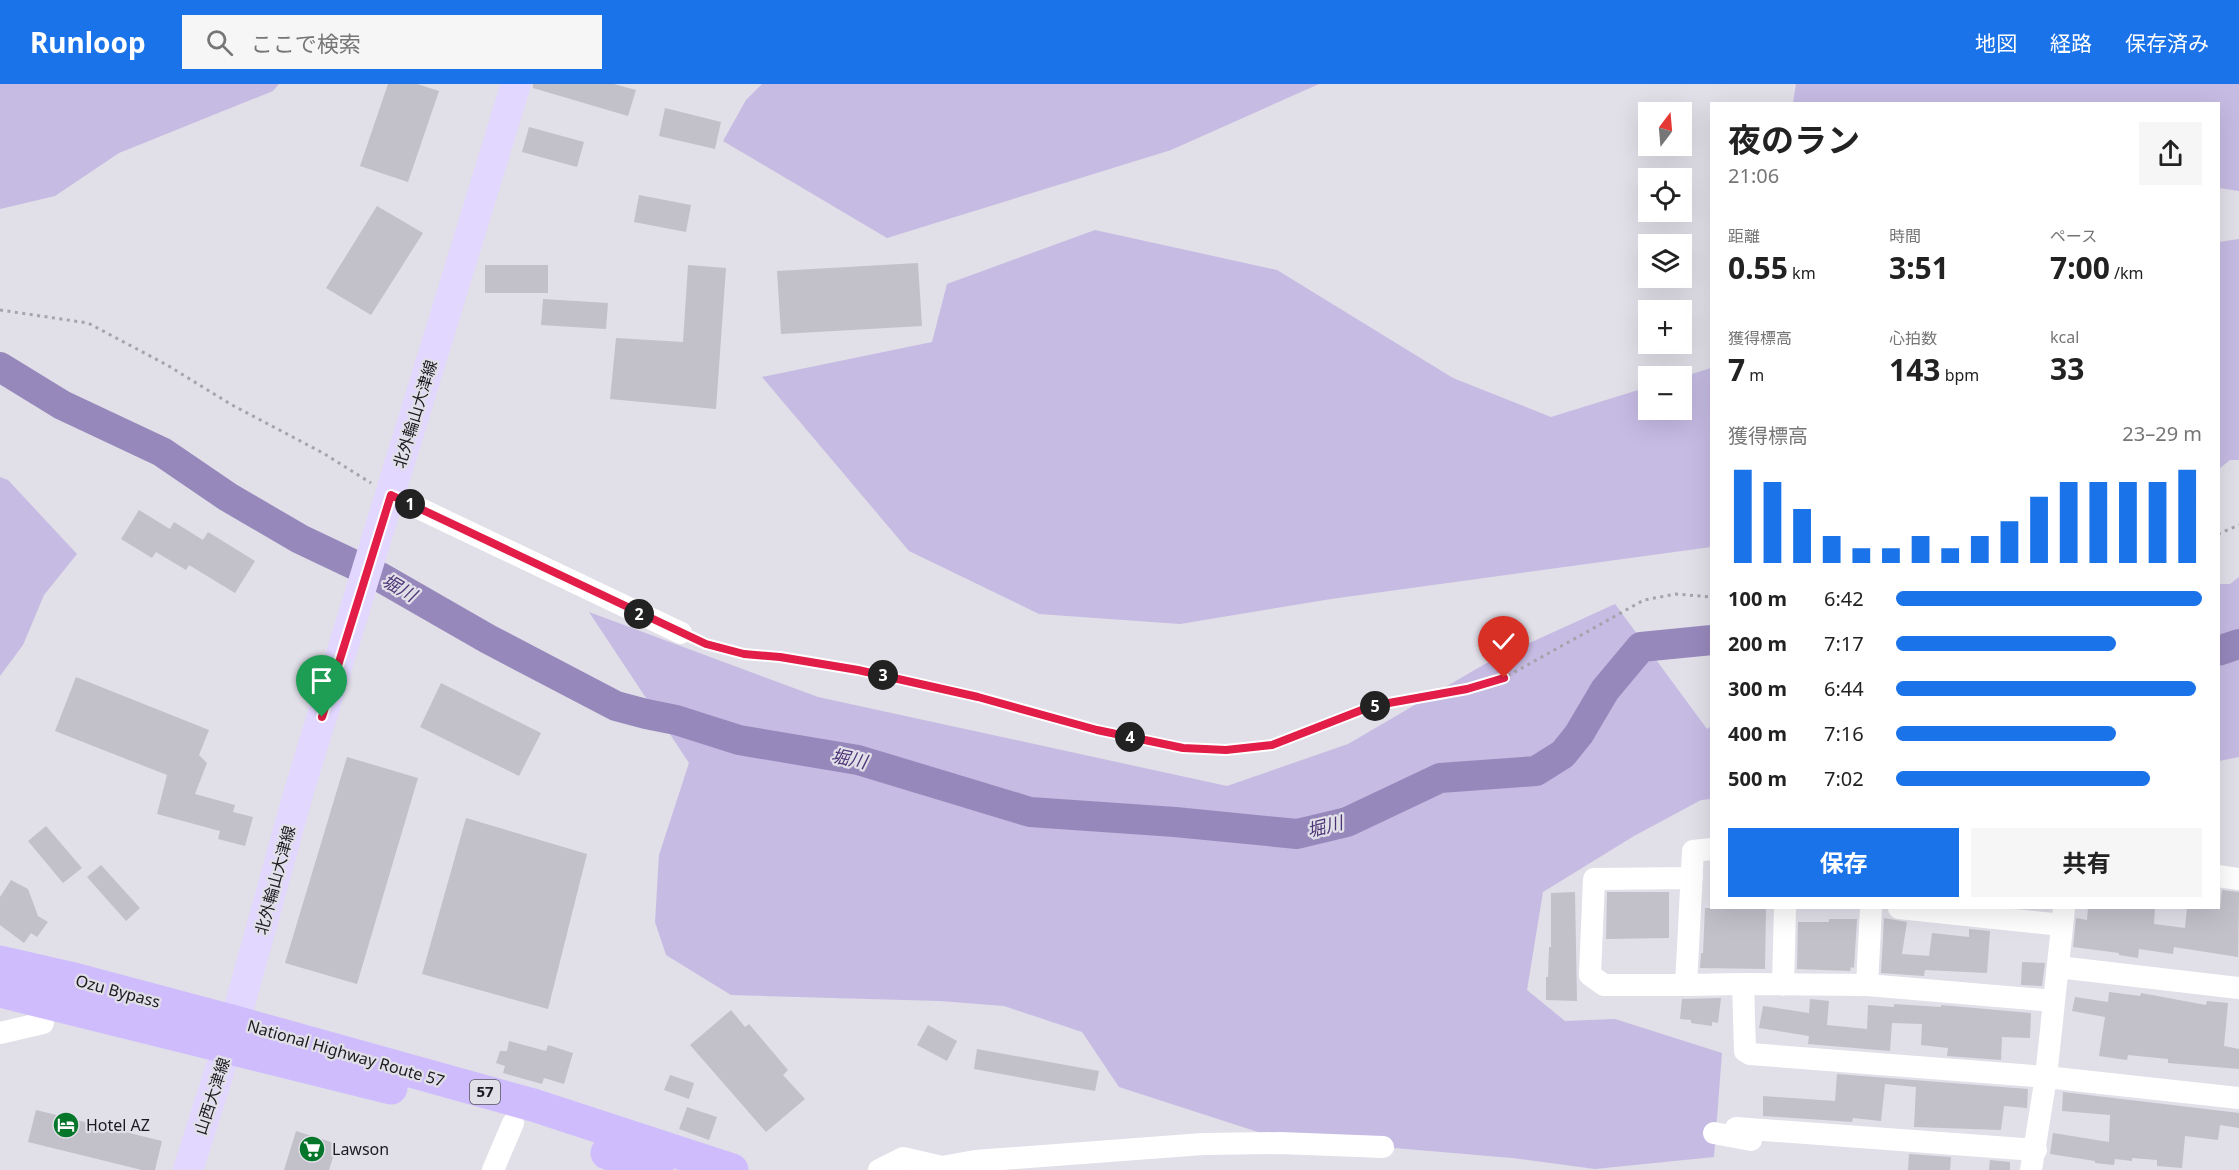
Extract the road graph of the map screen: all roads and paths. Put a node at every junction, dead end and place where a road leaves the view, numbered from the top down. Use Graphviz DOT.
graph roads {
  1 [pos="516,84"];
  2 [pos="0,310"];
  3 [pos="391,495"];
  4 [pos="2239,525"];
  5 [pos="2220,533"];
  6 [pos="1710,597"];
  7 [pos="681,633"];
  8 [pos="1710,849"];
  9 [pos="2220,876"];
  10 [pos="1692,878"];
  11 [pos="2239,879"];
  12 [pos="1785,909"];
  13 [pos="1871,909"];
  14 [pos="1920,909"];
  15 [pos="2063,916"];
  16 [pos="0,962"];
  17 [pos="2058,967"];
  18 [pos="1743,984"];
  19 [pos="1686,985"];
  20 [pos="1783,985"];
  21 [pos="1868,986"];
  22 [pos="2239,988"];
  23 [pos="0,991"];
  24 [pos="2054,1001"];
  25 [pos="43,1023"];
  26 [pos="0,1033"];
  27 [pos="231,1035"];
  28 [pos="2046,1077"];
  29 [pos="2239,1098"];
  30 [pos="513,1123"];
  31 [pos="1736,1128"];
  32 [pos="1714,1133"];
  33 [pos="1906,1139"];
  34 [pos="1383,1147"];
  35 [pos="2033,1160"];
  36 [pos="188,1170"];
  37 [pos="493,1170"];
  38 [pos="657,1170"];
  39 [pos="732,1170"];
  40 [pos="879,1170"];
  1 -- 3 [label="main road, 北外輪山大津線"];
  2 -- 3 [label="path"];
  3 -- 7 [label="street"];
  3 -- 27 [label="main road, 北外輪山大津線"];
  4 -- 5 [label="path"];
  6 -- 7 [label="path"];
  8 -- 10 [label="street"];
  9 -- 11 [label="street"];
  10 -- 19 [label="street"];
  10 -- 19 [label="street"];
  12 -- 20 [label="street"];
  13 -- 21 [label="street"];
  14 -- 15 [label="street"];
  15 -- 17 [label="street"];
  16 -- 27 [label="highway, Ozu Bypass / 57"];
  17 -- 22 [label="street"];
  17 -- 24 [label="street"];
  18 -- 19 [label="street"];
  18 -- 20 [label="street"];
  18 -- 28 [label="street"];
  20 -- 21 [label="street"];
  21 -- 24 [label="street"];
  23 -- 27 [label="highway, Ozu Bypass / 57"];
  24 -- 28 [label="street"];
  25 -- 26 [label="street"];
  27 -- 30 [label="highway, National Highway Route 57 / 57"];
  27 -- 36 [label="main road, 山西大津線"];
  27 -- 39 [label="highway, National Highway Route 57 / 57"];
  28 -- 29 [label="street"];
  28 -- 35 [label="street"];
  30 -- 37 [label="street"];
  30 -- 38 [label="highway, National Highway Route 57 / 57"];
  31 -- 33 [label="street"];
  32 -- 33 [label="street"];
  33 -- 35 [label="street"];
  34 -- 40 [label="street"];
}
